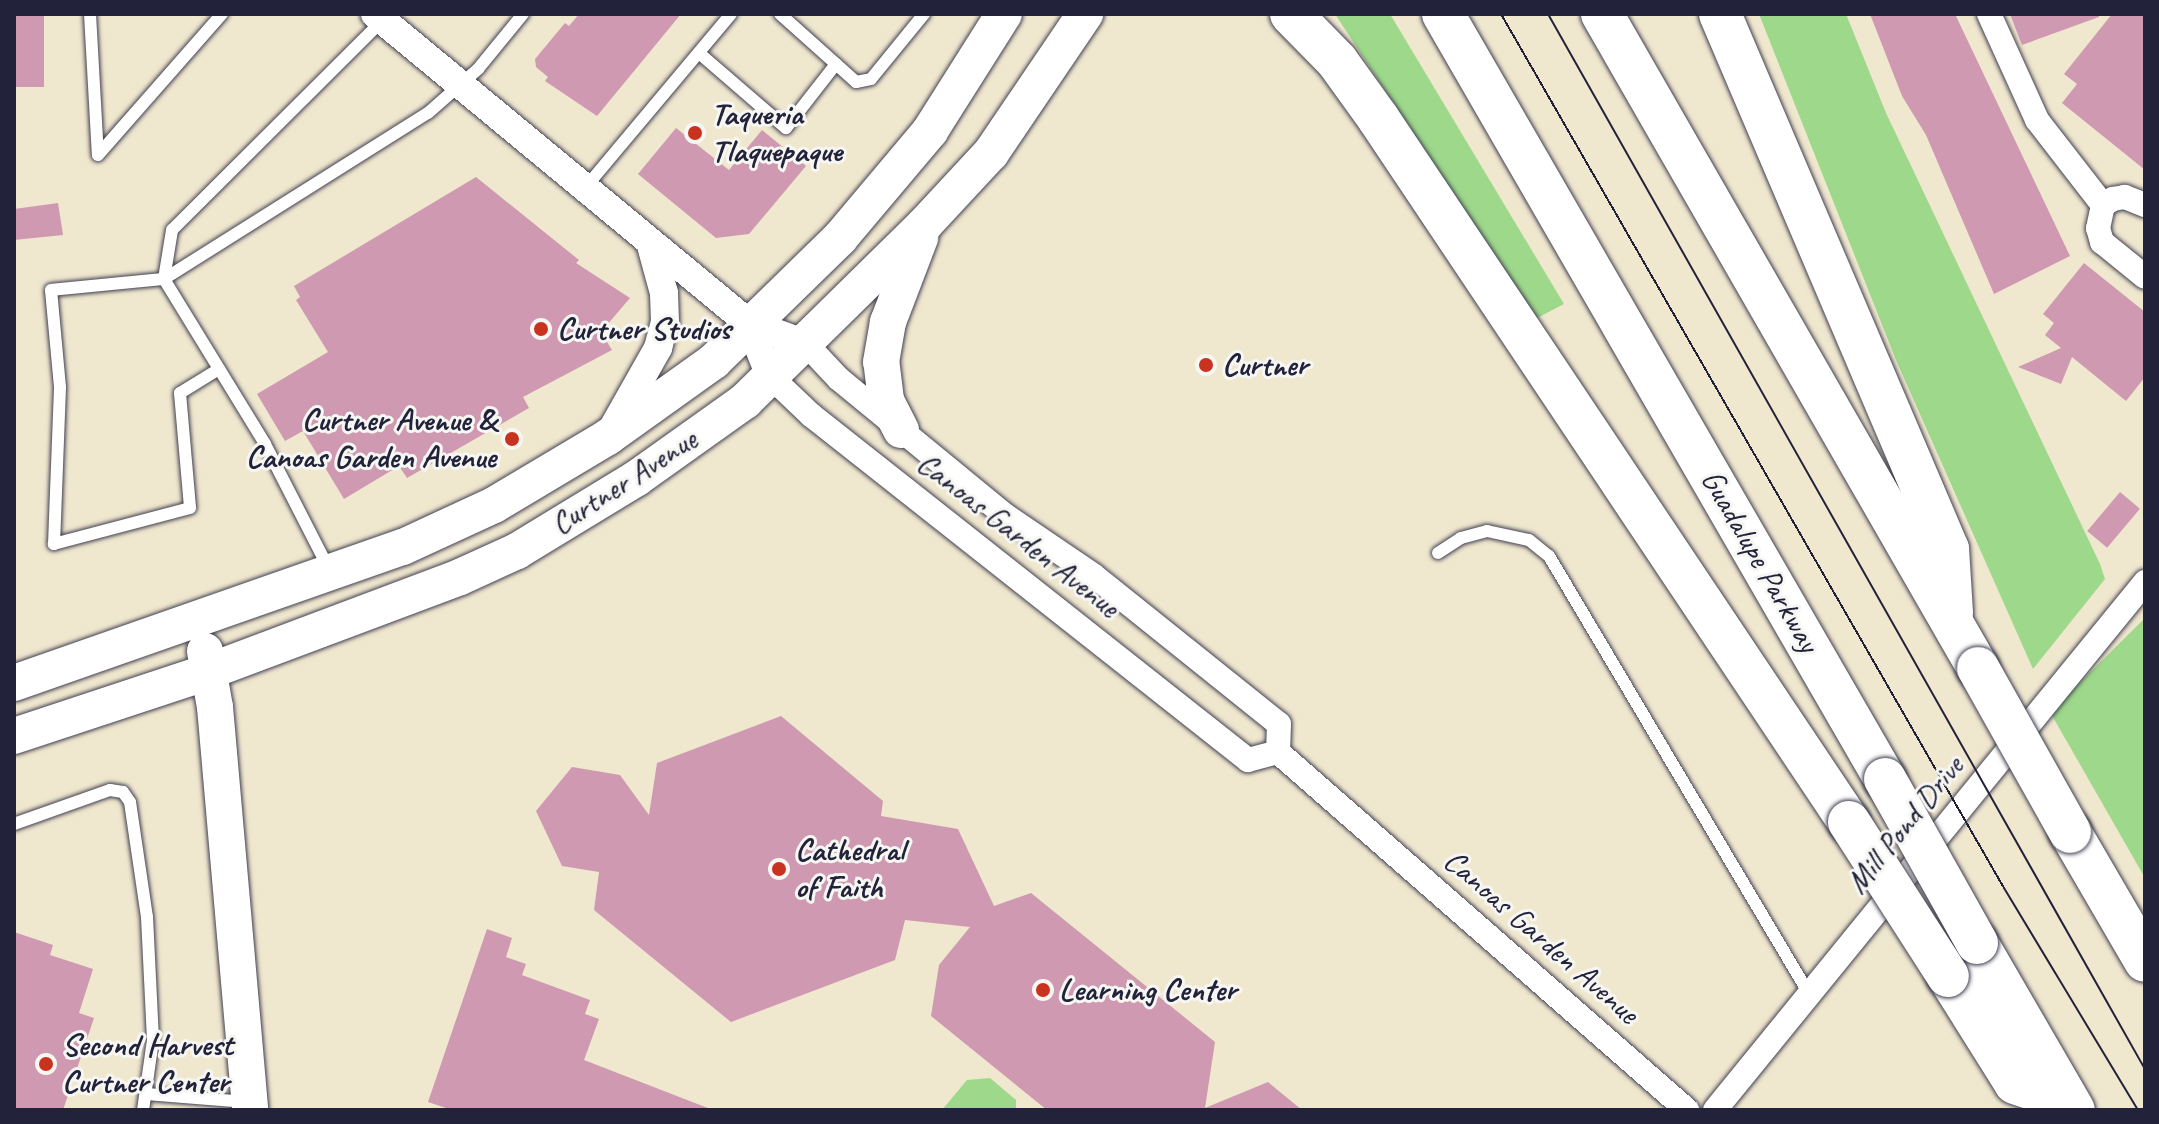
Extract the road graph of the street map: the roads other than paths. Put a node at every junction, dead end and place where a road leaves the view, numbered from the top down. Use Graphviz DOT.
graph roads {
  1 [pos="90,14"];
  2 [pos="523,14"];
  3 [pos="731,14"];
  4 [pos="780,14"];
  5 [pos="924,14"];
  6 [pos="1004,14"];
  7 [pos="1085,14"];
  8 [pos="1291,14"];
  9 [pos="1443,14"];
  10 [pos="1602,14"];
  11 [pos="1720,14"];
  12 [pos="1989,14"];
  13 [pos="214,17"];
  14 [pos="379,17"];
  15 [pos="699,53"];
  16 [pos="836,64"];
  17 [pos="461,85"];
  18 [pos="585,188"];
  19 [pos="2103,205"];
  20 [pos="2145,205"];
  21 [pos="924,225"];
  22 [pos="650,242"];
  23 [pos="2145,277"];
  24 [pos="164,279"];
  25 [pos="749,323"];
  26 [pos="806,344"];
  27 [pos="219,369"];
  28 [pos="770,376"];
  29 [pos="901,430"];
  30 [pos="608,437"];
  31 [pos="1438,553"];
  32 [pos="332,575"];
  33 [pos="2145,582"];
  34 [pos="198,622"];
  35 [pos="1953,622"];
  36 [pos="210,671"];
  37 [pos="14,683"];
  38 [pos="14,736"];
  39 [pos="1278,752"];
  40 [pos="14,824"];
  41 [pos="2145,961"];
  42 [pos="1808,992"];
  43 [pos="146,1094"];
  44 [pos="250,1106"];
  45 [pos="2071,1106"];
  46 [pos="143,1110"];
  47 [pos="1687,1110"];
  48 [pos="1715,1110"];
  1 -- 13 [label="lane"];
  2 -- 17 [label="lane"];
  3 -- 15 [label="lane"];
  4 -- 16 [label="lane"];
  5 -- 16 [label="lane"];
  6 -- 25 [label="main road, Curtner Avenue"];
  7 -- 21 [label="main road, Curtner Avenue"];
  8 -- 45 [label="highway, bridge"];
  9 -- 45 [label="highway, Guadalupe Parkway, bridge"];
  10 -- 35 [label="highway"];
  11 -- 35 [label="highway"];
  12 -- 19 [label="street"];
  14 -- 17 [label="street, Canoas Garden Avenue"];
  14 -- 24 [label="lane"];
  15 -- 16 [label="lane"];
  15 -- 18 [label="lane"];
  17 -- 18 [label="street, Canoas Garden Avenue"];
  17 -- 24 [label="lane"];
  18 -- 22 [label="street, Canoas Garden Avenue"];
  19 -- 20 [label="street"];
  19 -- 23 [label="street"];
  21 -- 26 [label="main road, Curtner Avenue"];
  21 -- 29 [label="main road"];
  22 -- 25 [label="street, Canoas Garden Avenue"];
  22 -- 30 [label="street"];
  24 -- 27 [label="lane"];
  24 -- 27 [label="lane"];
  25 -- 26 [label="street, Canoas Garden Avenue"];
  25 -- 28 [label="street, Canoas Garden Avenue"];
  25 -- 30 [label="main road, Curtner Avenue"];
  26 -- 28 [label="main road, Curtner Avenue"];
  26 -- 29 [label="street, Canoas Garden Avenue"];
  27 -- 32 [label="lane"];
  28 -- 36 [label="main road, Curtner Avenue"];
  28 -- 39 [label="street, Canoas Garden Avenue"];
  29 -- 39 [label="street, Canoas Garden Avenue"];
  30 -- 32 [label="main road, Curtner Avenue"];
  31 -- 42 [label="lane"];
  32 -- 34 [label="main road, Curtner Avenue"];
  33 -- 42 [label="street, Mill Pond Drive"];
  34 -- 36 [label="main road"];
  34 -- 37 [label="main road, Curtner Avenue"];
  35 -- 41 [label="highway, bridge"];
  36 -- 38 [label="main road, Curtner Avenue"];
  36 -- 44 [label="main road"];
  39 -- 47 [label="street, Canoas Garden Avenue"];
  40 -- 43 [label="lane"];
  42 -- 48 [label="street, Mill Pond Drive"];
  43 -- 44 [label="lane"];
  43 -- 46 [label="lane"];
}
